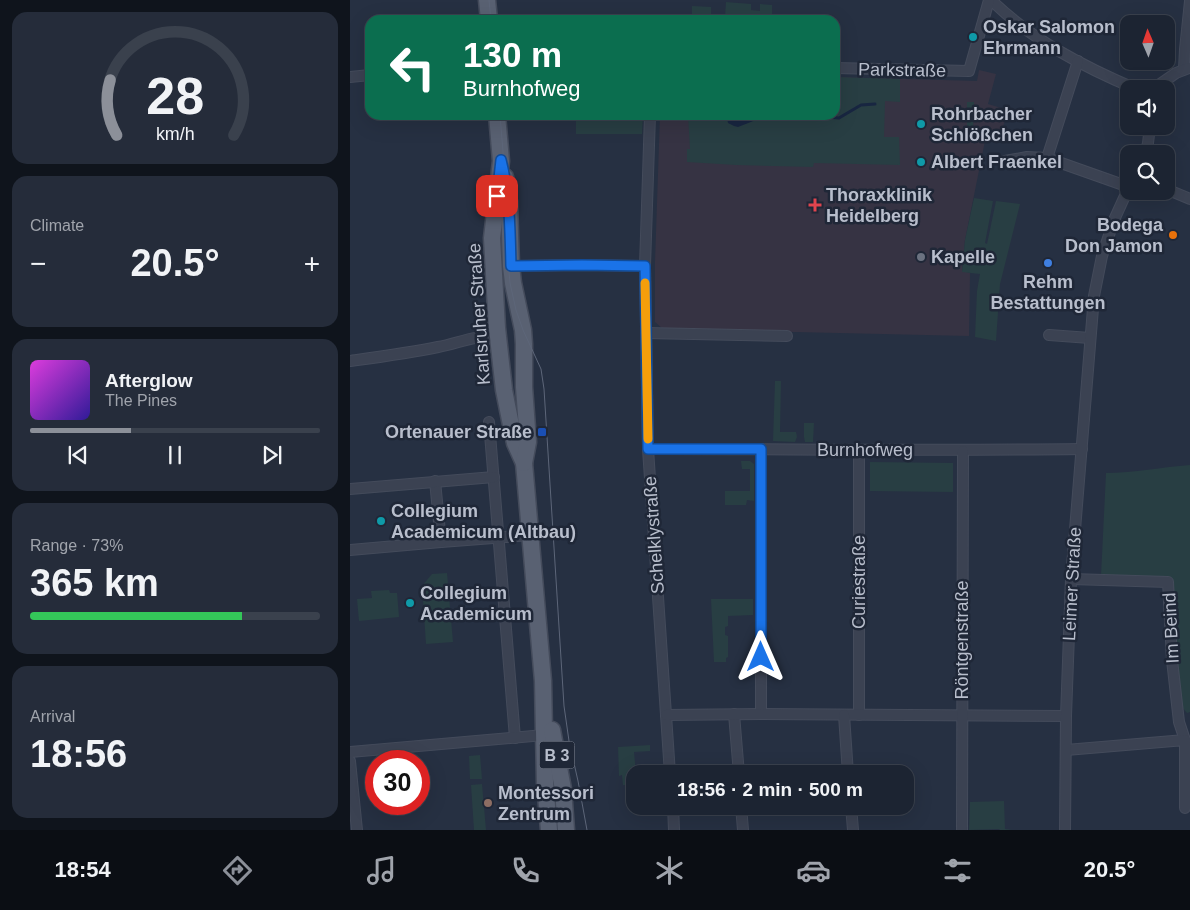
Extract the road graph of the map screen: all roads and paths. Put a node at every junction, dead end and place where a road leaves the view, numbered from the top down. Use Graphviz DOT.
graph roads {
  1 [pos="487,0"];
  2 [pos="990,0"];
  3 [pos="1190,1"];
  4 [pos="488,15"];
  5 [pos="1078,61"];
  6 [pos="840,68"];
  7 [pos="1187,68"];
  8 [pos="365,76"];
  9 [pos="350,77"];
  10 [pos="1168,80"];
  11 [pos="1120,82"];
  12 [pos="497,120"];
  13 [pos="650,120"];
  14 [pos="1047,158"];
  15 [pos="501,160"];
  16 [pos="1005,161"];
  17 [pos="1120,184"];
  18 [pos="1175,193"];
  19 [pos="1190,199"];
  20 [pos="1123,200"];
  21 [pos="511,266"];
  22 [pos="645,266"];
  23 [pos="646,333"];
  24 [pos="1049,335"];
  25 [pos="498,336"];
  26 [pos="787,336"];
  27 [pos="1090,338"];
  28 [pos="350,361"];
  29 [pos="524,386"];
  30 [pos="489,422"];
  31 [pos="648,449"];
  32 [pos="761,449"];
  33 [pos="859,449"];
  34 [pos="1082,450"];
  35 [pos="963,451"];
  36 [pos="524,463"];
  37 [pos="494,477"];
  38 [pos="435,482"];
  39 [pos="350,488"];
  40 [pos="531,535"];
  41 [pos="499,537"];
  42 [pos="440,542"];
  43 [pos="350,550"];
  44 [pos="1071,579"];
  45 [pos="543,681"];
  46 [pos="734,714"];
  47 [pos="761,714"];
  48 [pos="666,715"];
  49 [pos="844,715"];
  50 [pos="860,715"];
  51 [pos="962,716"];
  52 [pos="1066,716"];
  53 [pos="544,735"];
  54 [pos="516,738"];
  55 [pos="1185,740"];
  56 [pos="1066,750"];
  57 [pos="350,752"];
  58 [pos="350,761"];
  59 [pos="669,765"];
  60 [pos="738,765"];
  61 [pos="847,765"];
  62 [pos="1185,808"];
  63 [pos="673,815"];
  64 [pos="742,815"];
  65 [pos="852,815"];
  66 [pos="357,830"];
  67 [pos="549,830"];
  68 [pos="566,830"];
  69 [pos="674,830"];
  70 [pos="743,830"];
  71 [pos="853,830"];
  72 [pos="962,830"];
  73 [pos="1065,830"];
  1 -- 4 [label="main road"];
  2 -- 5 [label="street"];
  2 -- 6 [label="street, Parkstraße"];
  3 -- 7 [label="street"];
  5 -- 11 [label="street"];
  5 -- 14 [label="street"];
  7 -- 10 [label="street"];
  8 -- 9 [label="street"];
  12 -- 15 [label="main road, Karlsruher Straße / B 3"];
  13 -- 22 [label="street, Schelklystraße"];
  14 -- 16 [label="street"];
  14 -- 17 [label="street"];
  15 -- 21 [label="main road, Karlsruher Straße / B 3"];
  15 -- 25 [label="main road, Karlsruher Straße / B 3"];
  18 -- 19 [label="street"];
  20 -- 27 [label="street, Leimer Straße"];
  21 -- 22 [label="street"];
  21 -- 29 [label="main road, Karlsruher Straße / B 3"];
  22 -- 23 [label="street, Schelklystraße"];
  23 -- 26 [label="street"];
  23 -- 31 [label="street, Schelklystraße"];
  24 -- 27 [label="street"];
  25 -- 28 [label="street"];
  25 -- 29 [label="main road, B 3"];
  25 -- 36 [label="main road, Karlsruher Straße / B 3"];
  27 -- 34 [label="street, Leimer Straße"];
  29 -- 36 [label="main road, Karlsruher Straße / B 3"];
  30 -- 37 [label="street"];
  31 -- 32 [label="street, Burnhofweg"];
  31 -- 48 [label="street, Schelklystraße"];
  32 -- 33 [label="street, Burnhofweg"];
  32 -- 47 [label="street"];
  33 -- 35 [label="street, Burnhofweg"];
  33 -- 50 [label="street, Curiestraße"];
  34 -- 35 [label="street, Burnhofweg"];
  34 -- 44 [label="street, Leimer Straße"];
  35 -- 51 [label="street, Röntgenstraße"];
  36 -- 40 [label="main road, Karlsruher Straße / B 3"];
  37 -- 38 [label="street"];
  37 -- 41 [label="street"];
  38 -- 39 [label="street"];
  38 -- 42 [label="street"];
  40 -- 41 [label="street"];
  40 -- 45 [label="main road, Karlsruher Straße / B 3"];
  41 -- 42 [label="street"];
  41 -- 54 [label="street"];
  42 -- 43 [label="street"];
  44 -- 52 [label="street, Leimer Straße"];
  44 -- 55 [label="street, Im Beind"];
  45 -- 53 [label="main road, Karlsruher Straße / B 3"];
  45 -- 68 [label="main road, Karlsruher Straße / B 3"];
  46 -- 47 [label="street"];
  46 -- 48 [label="street"];
  46 -- 60 [label="street"];
  47 -- 49 [label="street"];
  48 -- 59 [label="street, Schelklystraße"];
  49 -- 50 [label="street"];
  49 -- 61 [label="street"];
  50 -- 51 [label="street"];
  51 -- 52 [label="street"];
  51 -- 72 [label="street, Röntgenstraße"];
  52 -- 56 [label="street, Leimer Straße"];
  53 -- 54 [label="street"];
  53 -- 67 [label="main road, Karlsruher Straße / B 3"];
  54 -- 57 [label="street"];
  55 -- 56 [label="street"];
  55 -- 62 [label="street, Im Beind"];
  56 -- 73 [label="street, Leimer Straße"];
  58 -- 66 [label="street"];
  63 -- 69 [label="street"];
  64 -- 70 [label="street"];
  65 -- 71 [label="street"];
}
